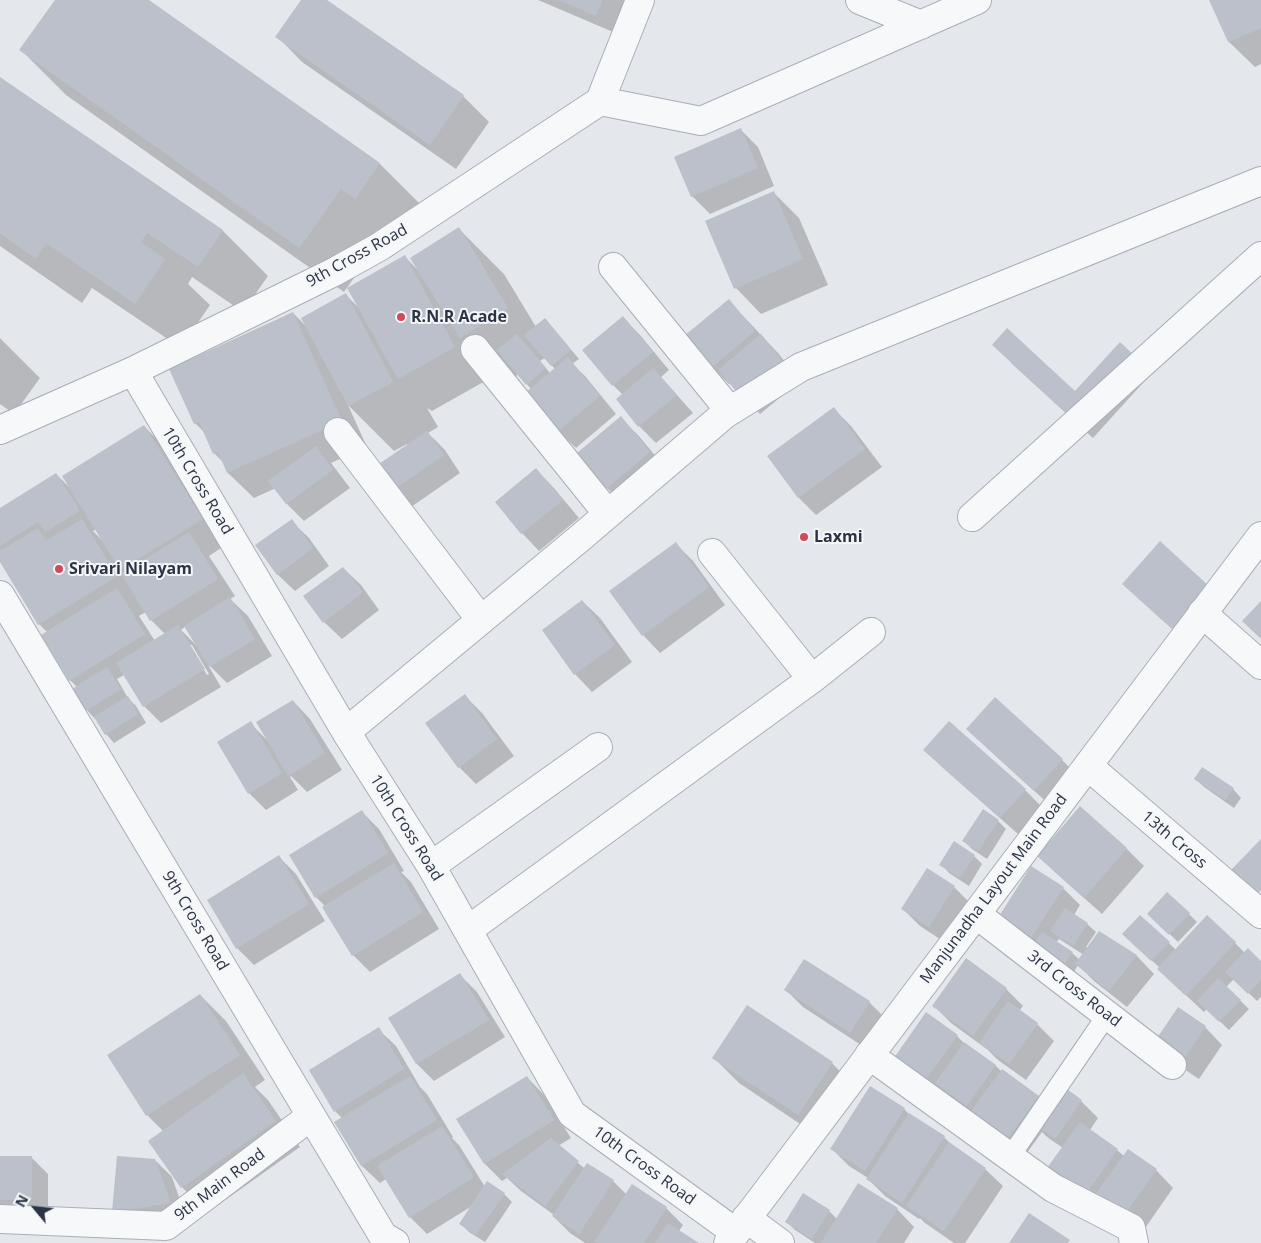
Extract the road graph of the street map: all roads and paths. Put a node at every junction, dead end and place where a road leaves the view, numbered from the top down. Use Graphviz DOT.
graph roads {
  1 [pos="640,0"];
  2 [pos="860,0"];
  3 [pos="977,0"];
  4 [pos="921,24"];
  5 [pos="600,101"];
  6 [pos="1261,181"];
  7 [pos="1261,256"];
  8 [pos="613,267"];
  9 [pos="475,349"];
  10 [pos="133,371"];
  11 [pos="730,411"];
  12 [pos="0,430"];
  13 [pos="338,432"];
  14 [pos="608,514"];
  15 [pos="972,517"];
  16 [pos="1261,536"];
  17 [pos="712,553"];
  18 [pos="0,595"];
  19 [pos="1202,614"];
  20 [pos="481,620"];
  21 [pos="871,632"];
  22 [pos="1261,665"];
  23 [pos="812,679"];
  24 [pos="346,732"];
  25 [pos="598,747"];
  26 [pos="1088,766"];
  27 [pos="431,866"];
  28 [pos="976,914"];
  29 [pos="1261,914"];
  30 [pos="468,930"];
  31 [pos="1107,1015"];
  32 [pos="869,1055"];
  33 [pos="1172,1065"];
  34 [pos="311,1116"];
  35 [pos="1010,1157"];
  36 [pos="0,1219"];
  37 [pos="736,1231"];
  38 [pos="385,1241"];
  39 [pos="780,1243"];
  40 [pos="1134,1243"];
  1 -- 5 [label="street"];
  2 -- 4 [label="street"];
  3 -- 4 [label="street"];
  4 -- 5 [label="street"];
  5 -- 10 [label="street, 9th Cross Road"];
  6 -- 11 [label="street"];
  7 -- 15 [label="street"];
  8 -- 11 [label="street"];
  9 -- 14 [label="street"];
  10 -- 12 [label="street, 9th Cross Road"];
  10 -- 24 [label="street, 10th Cross Road"];
  11 -- 14 [label="street"];
  13 -- 20 [label="street"];
  14 -- 20 [label="street"];
  16 -- 19 [label="street, Manjunadha Layout Main Road"];
  17 -- 23 [label="street"];
  18 -- 34 [label="street, 9th Cross Road"];
  19 -- 22 [label="street"];
  19 -- 26 [label="street, Manjunadha Layout Main Road"];
  20 -- 24 [label="street"];
  21 -- 23 [label="street"];
  23 -- 30 [label="street"];
  24 -- 27 [label="street, 10th Cross Road"];
  25 -- 27 [label="street"];
  26 -- 28 [label="street, Manjunadha Layout Main Road"];
  26 -- 29 [label="street, 13th Cross"];
  27 -- 30 [label="street, 10th Cross Road"];
  28 -- 31 [label="street, 3rd Cross Road"];
  28 -- 32 [label="street, Manjunadha Layout Main Road"];
  30 -- 37 [label="street, 10th Cross Road"];
  31 -- 33 [label="street, 3rd Cross Road"];
  31 -- 35 [label="lane"];
  32 -- 35 [label="street"];
  32 -- 37 [label="street, Manjunadha Layout Main Road"];
  34 -- 36 [label="street, 9th Main Road"];
  34 -- 38 [label="street, 9th Cross Road"];
  35 -- 40 [label="street"];
  37 -- 39 [label="street, 10th Cross Road"];
}
